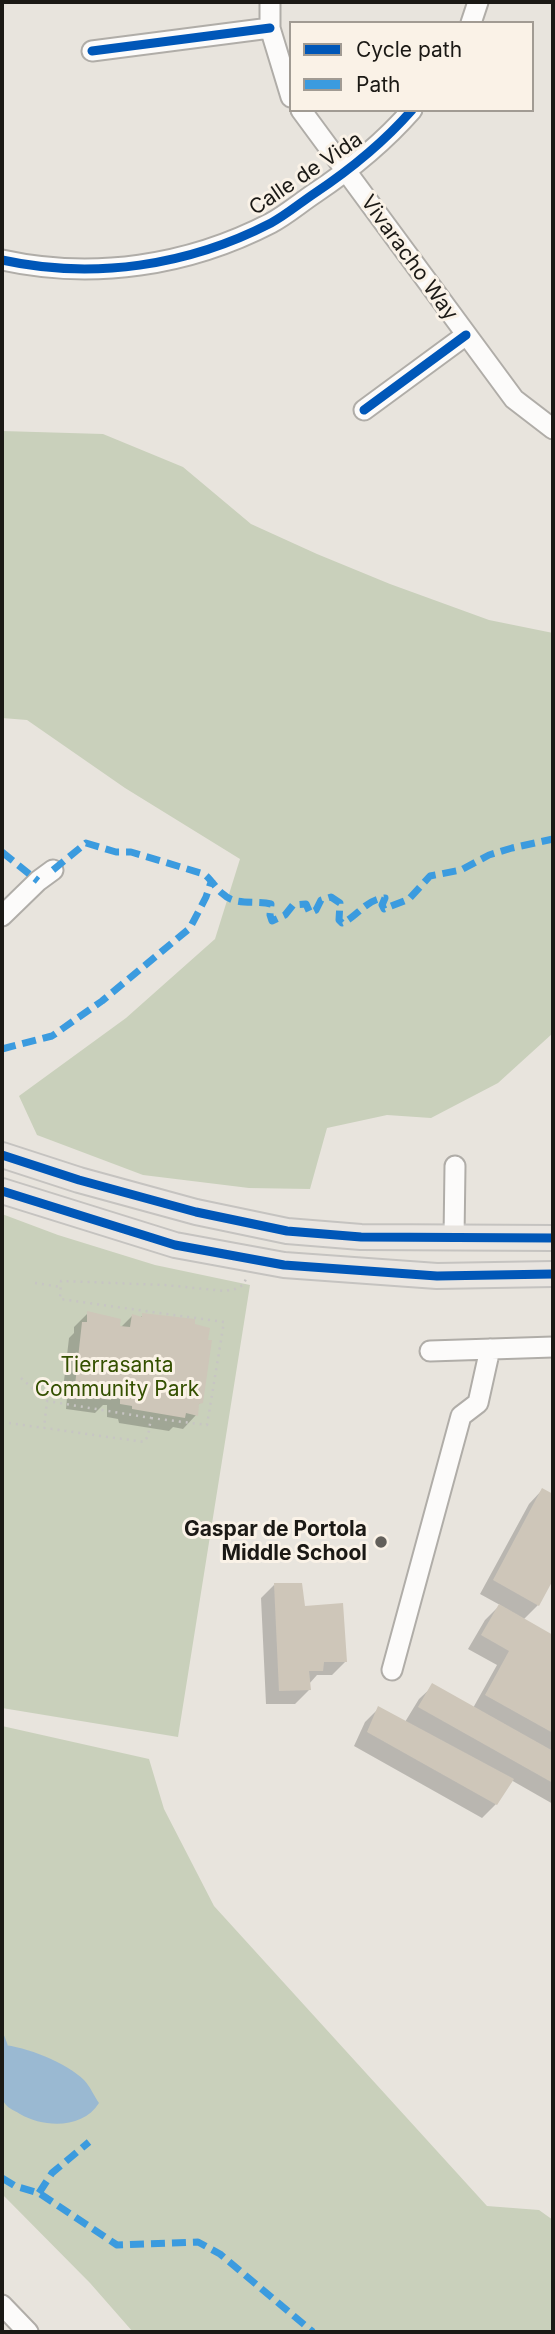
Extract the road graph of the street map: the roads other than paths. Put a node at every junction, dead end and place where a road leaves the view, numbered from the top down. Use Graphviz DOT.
graph roads {
  1 [pos="270,2"];
  2 [pos="478,2"];
  3 [pos="472,21"];
  4 [pos="270,28"];
  5 [pos="92,51"];
  6 [pos="289,90"];
  7 [pos="302,112"];
  8 [pos="410,112"];
  9 [pos="346,172"];
  10 [pos="2,260"];
  11 [pos="466,335"];
  12 [pos="364,410"];
  13 [pos="553,429"];
  14 [pos="53,870"];
  15 [pos="2,916"];
  16 [pos="2,1155"];
  17 [pos="455,1166"];
  18 [pos="2,1191"];
  19 [pos="553,1237"];
  20 [pos="454,1238"];
  21 [pos="553,1274"];
  22 [pos="553,1347"];
  23 [pos="490,1349"];
  24 [pos="429,1351"];
  25 [pos="392,1670"];
  26 [pos="2,2305"];
  27 [pos="28,2332"];
  1 -- 4 [label="street"];
  2 -- 3 [label="street"];
  4 -- 5 [label="street"];
  4 -- 6 [label="street"];
  7 -- 9 [label="street, Vivaracho Way"];
  8 -- 9 [label="street, Calle de Vida"];
  9 -- 10 [label="street, Calle de Vida"];
  9 -- 11 [label="street, Vivaracho Way"];
  11 -- 12 [label="street"];
  11 -- 13 [label="street, Vivaracho Way"];
  14 -- 15 [label="street"];
  16 -- 20 [label="main road"];
  17 -- 20 [label="street"];
  18 -- 21 [label="main road"];
  19 -- 20 [label="main road"];
  22 -- 23 [label="street"];
  23 -- 24 [label="street"];
  23 -- 25 [label="street"];
  26 -- 27 [label="street"];
}
